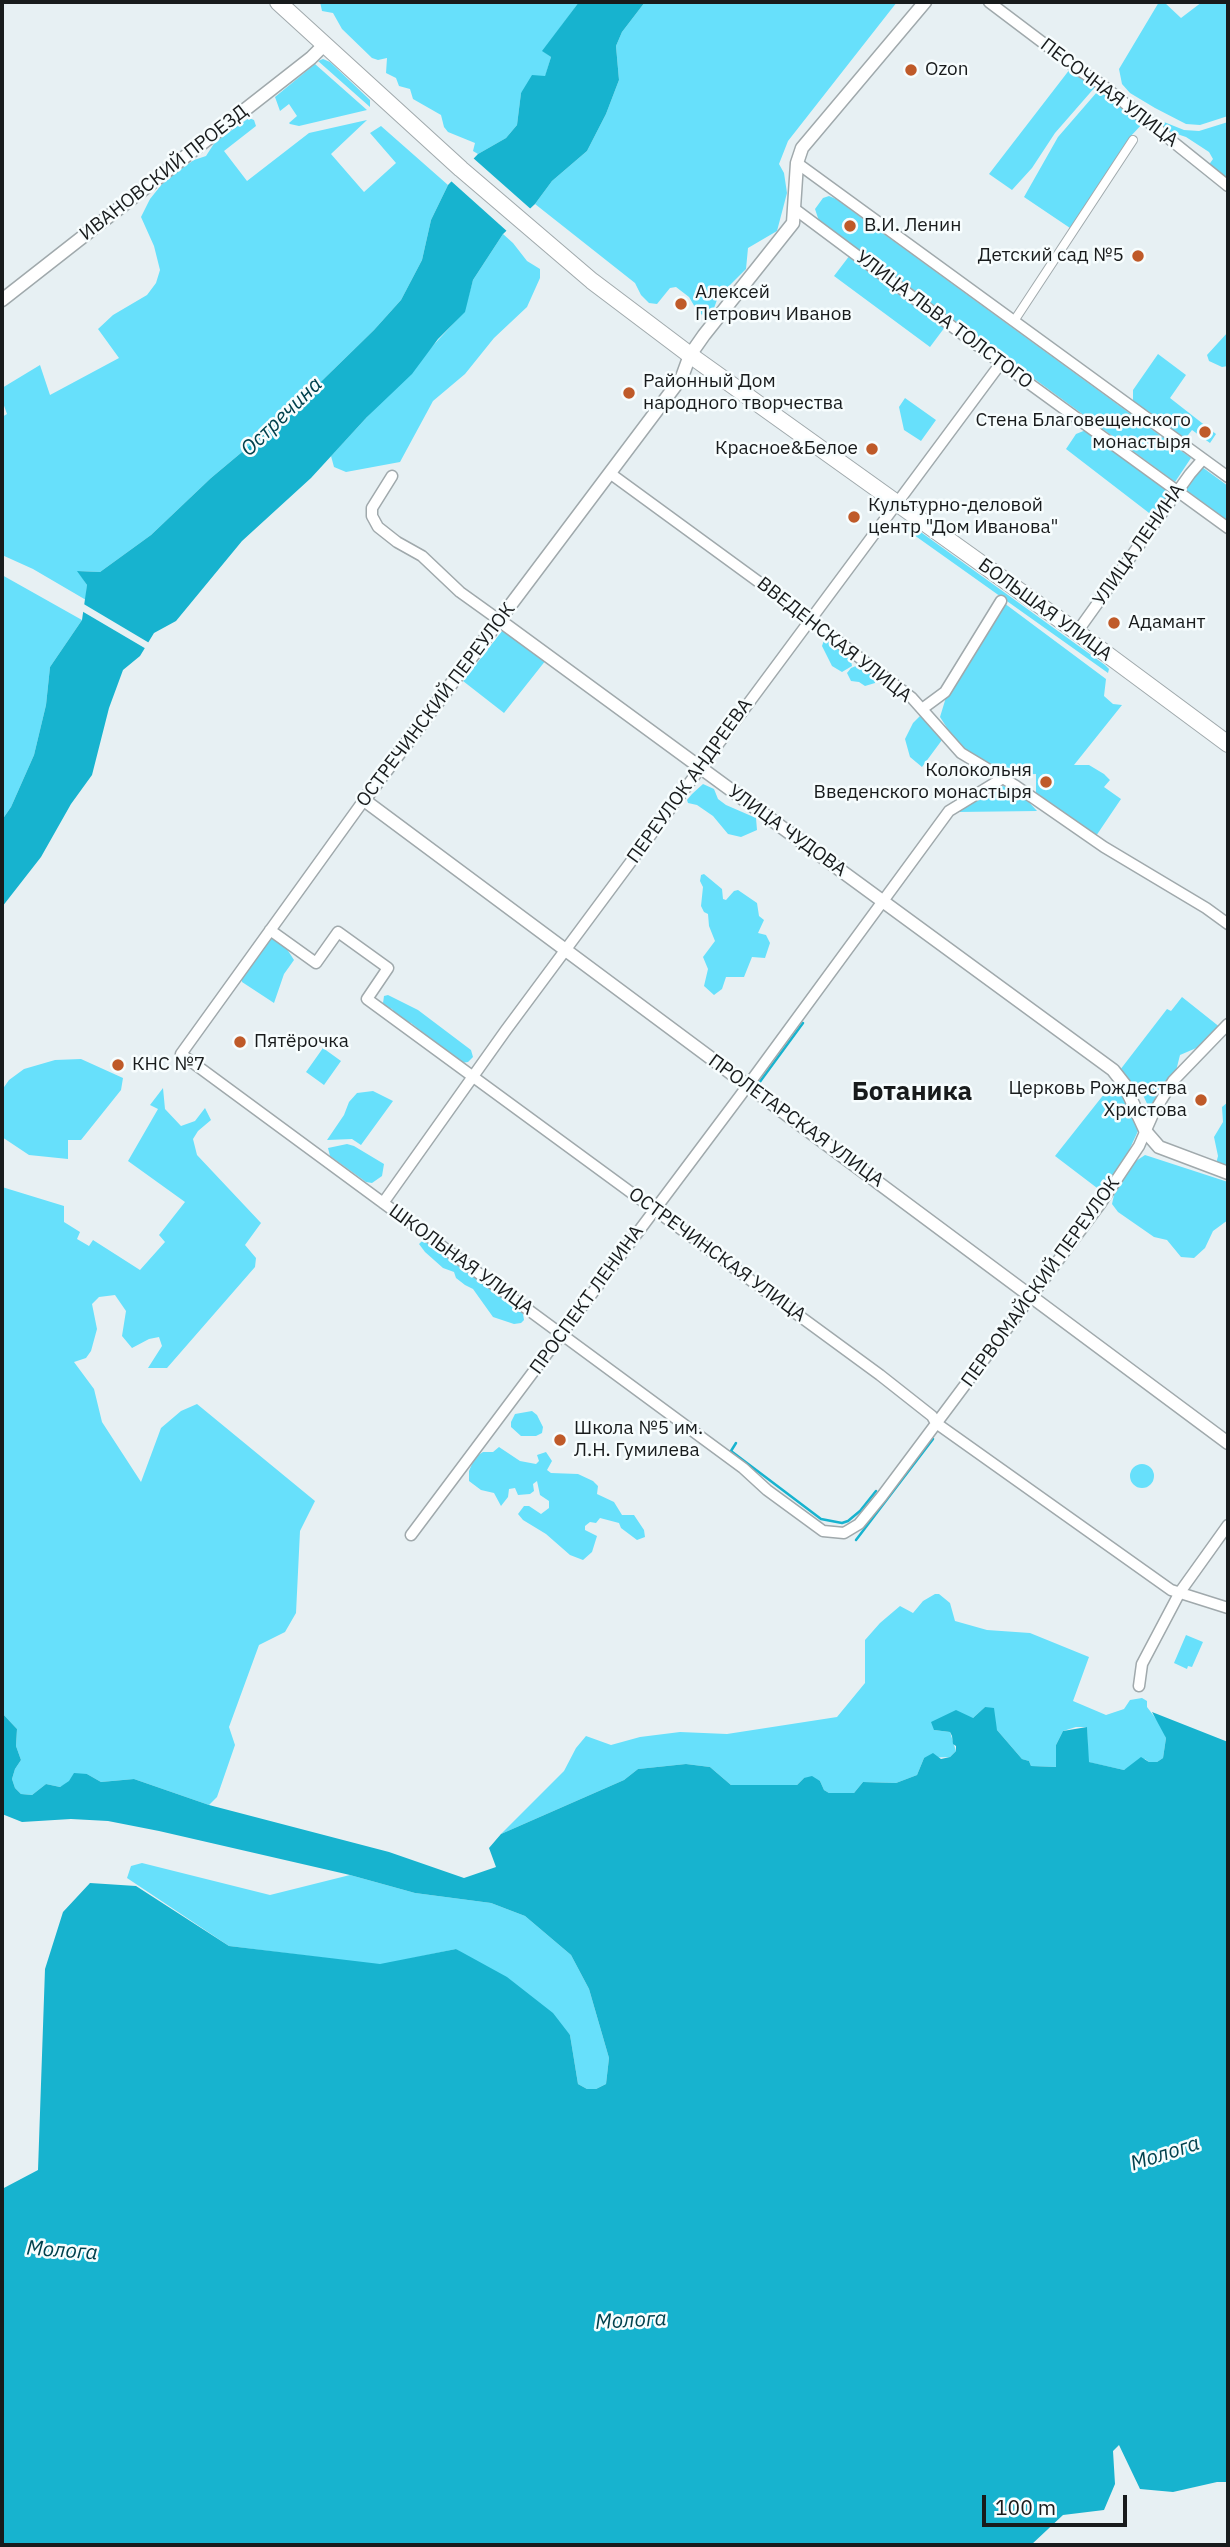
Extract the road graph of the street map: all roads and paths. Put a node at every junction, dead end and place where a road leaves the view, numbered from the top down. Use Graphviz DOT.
graph roads {
  1 [pos="278,2"];
  2 [pos="925,2"];
  3 [pos="989,2"];
  4 [pos="325,44"];
  5 [pos="1133,140"];
  6 [pos="797,163"];
  7 [pos="1228,186"];
  8 [pos="796,210"];
  9 [pos="2,300"];
  10 [pos="1014,321"];
  11 [pos="690,355"];
  12 [pos="1001,363"];
  13 [pos="1203,459"];
  14 [pos="611,474"];
  15 [pos="392,476"];
  16 [pos="1228,477"];
  17 [pos="1178,491"];
  18 [pos="896,502"];
  19 [pos="1228,528"];
  20 [pos="1001,601"];
  21 [pos="499,620"];
  22 [pos="810,620"];
  23 [pos="1077,632"];
  24 [pos="922,709"];
  25 [pos="1228,744"];
  26 [pos="700,767"];
  27 [pos="1003,778"];
  28 [pos="364,800"];
  29 [pos="882,902"];
  30 [pos="1228,924"];
  31 [pos="270,930"];
  32 [pos="565,950"];
  33 [pos="1228,1024"];
  34 [pos="181,1054"];
  35 [pos="472,1076"];
  36 [pos="748,1086"];
  37 [pos="1146,1132"];
  38 [pos="1228,1174"];
  39 [pos="383,1203"];
  40 [pos="654,1210"];
  41 [pos="1032,1296"];
  42 [pos="562,1335"];
  43 [pos="936,1423"];
  44 [pos="1228,1443"];
  45 [pos="1228,1525"];
  46 [pos="844,1532"];
  47 [pos="411,1535"];
  48 [pos="1180,1592"];
  49 [pos="1228,1608"];
  50 [pos="1139,1686"];
  1 -- 4 [label="main road, БОЛЬШАЯ УЛИЦА"];
  2 -- 6 [label="street"];
  3 -- 7 [label="street, ПЕСОЧНАЯ УЛИЦА"];
  4 -- 9 [label="street, ИВАНОВСКИЙ ПРОЕЗД"];
  4 -- 11 [label="main road, БОЛЬШАЯ УЛИЦА"];
  5 -- 10 [label="street"];
  6 -- 8 [label="street"];
  6 -- 10 [label="street, УЛИЦА ЛЬВА ТОЛСТОГО"];
  8 -- 11 [label="street, ОСТРЕЧИНСКИЙ ПЕРЕУЛОК"];
  8 -- 12 [label="street, УЛИЦА ЛЬВА ТОЛСТОГО"];
  10 -- 13 [label="street, УЛИЦА ЛЬВА ТОЛСТОГО"];
  11 -- 14 [label="street, ОСТРЕЧИНСКИЙ ПЕРЕУЛОК"];
  11 -- 18 [label="main road, БОЛЬШАЯ УЛИЦА"];
  12 -- 17 [label="street, УЛИЦА ЛЬВА ТОЛСТОГО"];
  12 -- 18 [label="street, ПЕРЕУЛОК АНДРЕЕВА"];
  13 -- 16 [label="street, УЛИЦА ЛЬВА ТОЛСТОГО"];
  13 -- 17 [label="street, УЛИЦА ЛЕНИНА"];
  14 -- 21 [label="street, ОСТРЕЧИНСКИЙ ПЕРЕУЛОК"];
  14 -- 22 [label="street, ВВЕДЕНСКАЯ УЛИЦА"];
  15 -- 21 [label="street, УЛИЦА ЧУДОВА"];
  17 -- 19 [label="street, УЛИЦА ЛЬВА ТОЛСТОГО"];
  17 -- 23 [label="street, УЛИЦА ЛЕНИНА"];
  18 -- 22 [label="street, ПЕРЕУЛОК АНДРЕЕВА"];
  18 -- 23 [label="main road, БОЛЬШАЯ УЛИЦА"];
  20 -- 24 [label="street"];
  21 -- 26 [label="street, УЛИЦА ЧУДОВА"];
  21 -- 28 [label="street, ОСТРЕЧИНСКИЙ ПЕРЕУЛОК"];
  22 -- 24 [label="street, ВВЕДЕНСКАЯ УЛИЦА"];
  22 -- 26 [label="street, ПЕРЕУЛОК АНДРЕЕВА"];
  23 -- 25 [label="main road, БОЛЬШАЯ УЛИЦА"];
  24 -- 27 [label="street, ВВЕДЕНСКАЯ УЛИЦА"];
  26 -- 29 [label="street, УЛИЦА ЧУДОВА"];
  26 -- 32 [label="street, ПЕРЕУЛОК АНДРЕЕВА"];
  27 -- 29 [label="street, ПРОСПЕКТ ЛЕНИНА"];
  27 -- 30 [label="street, ВВЕДЕНСКАЯ УЛИЦА"];
  28 -- 31 [label="street, ОСТРЕЧИНСКИЙ ПЕРЕУЛОК"];
  28 -- 32 [label="street, ПРОЛЕТАРСКАЯ УЛИЦА"];
  29 -- 36 [label="street, ПРОСПЕКТ ЛЕНИНА"];
  29 -- 37 [label="street, УЛИЦА ЧУДОВА"];
  31 -- 34 [label="street, ОСТРЕЧИНСКИЙ ПЕРЕУЛОК"];
  31 -- 35 [label="street, ОСТРЕЧИНСКАЯ УЛИЦА"];
  32 -- 35 [label="street, ПЕРЕУЛОК АНДРЕЕВА"];
  32 -- 36 [label="street, ПРОЛЕТАРСКАЯ УЛИЦА"];
  33 -- 37 [label="street, ПЕРВОМАЙСКИЙ ПЕРЕУЛОК"];
  34 -- 39 [label="street, ШКОЛЬНАЯ УЛИЦА"];
  35 -- 39 [label="street, ПЕРЕУЛОК АНДРЕЕВА"];
  35 -- 40 [label="street, ОСТРЕЧИНСКАЯ УЛИЦА"];
  36 -- 40 [label="street, ПРОСПЕКТ ЛЕНИНА"];
  36 -- 41 [label="street, ПРОЛЕТАРСКАЯ УЛИЦА"];
  37 -- 38 [label="street, УЛИЦА ЧУДОВА"];
  37 -- 41 [label="street, ПЕРВОМАЙСКИЙ ПЕРЕУЛОК"];
  39 -- 42 [label="street, ШКОЛЬНАЯ УЛИЦА"];
  40 -- 42 [label="street, ПРОСПЕКТ ЛЕНИНА"];
  40 -- 43 [label="street, ОСТРЕЧИНСКАЯ УЛИЦА"];
  41 -- 43 [label="street, ПЕРВОМАЙСКИЙ ПЕРЕУЛОК"];
  41 -- 44 [label="street, ПРОЛЕТАРСКАЯ УЛИЦА"];
  42 -- 46 [label="street, ШКОЛЬНАЯ УЛИЦА"];
  42 -- 47 [label="street, ПРОСПЕКТ ЛЕНИНА"];
  43 -- 46 [label="street, ПЕРВОМАЙСКИЙ ПЕРЕУЛОК"];
  43 -- 48 [label="street, ОСТРЕЧИНСКАЯ УЛИЦА"];
  45 -- 48 [label="street"];
  48 -- 49 [label="street, ОСТРЕЧИНСКАЯ УЛИЦА"];
  48 -- 50 [label="street"];
}
